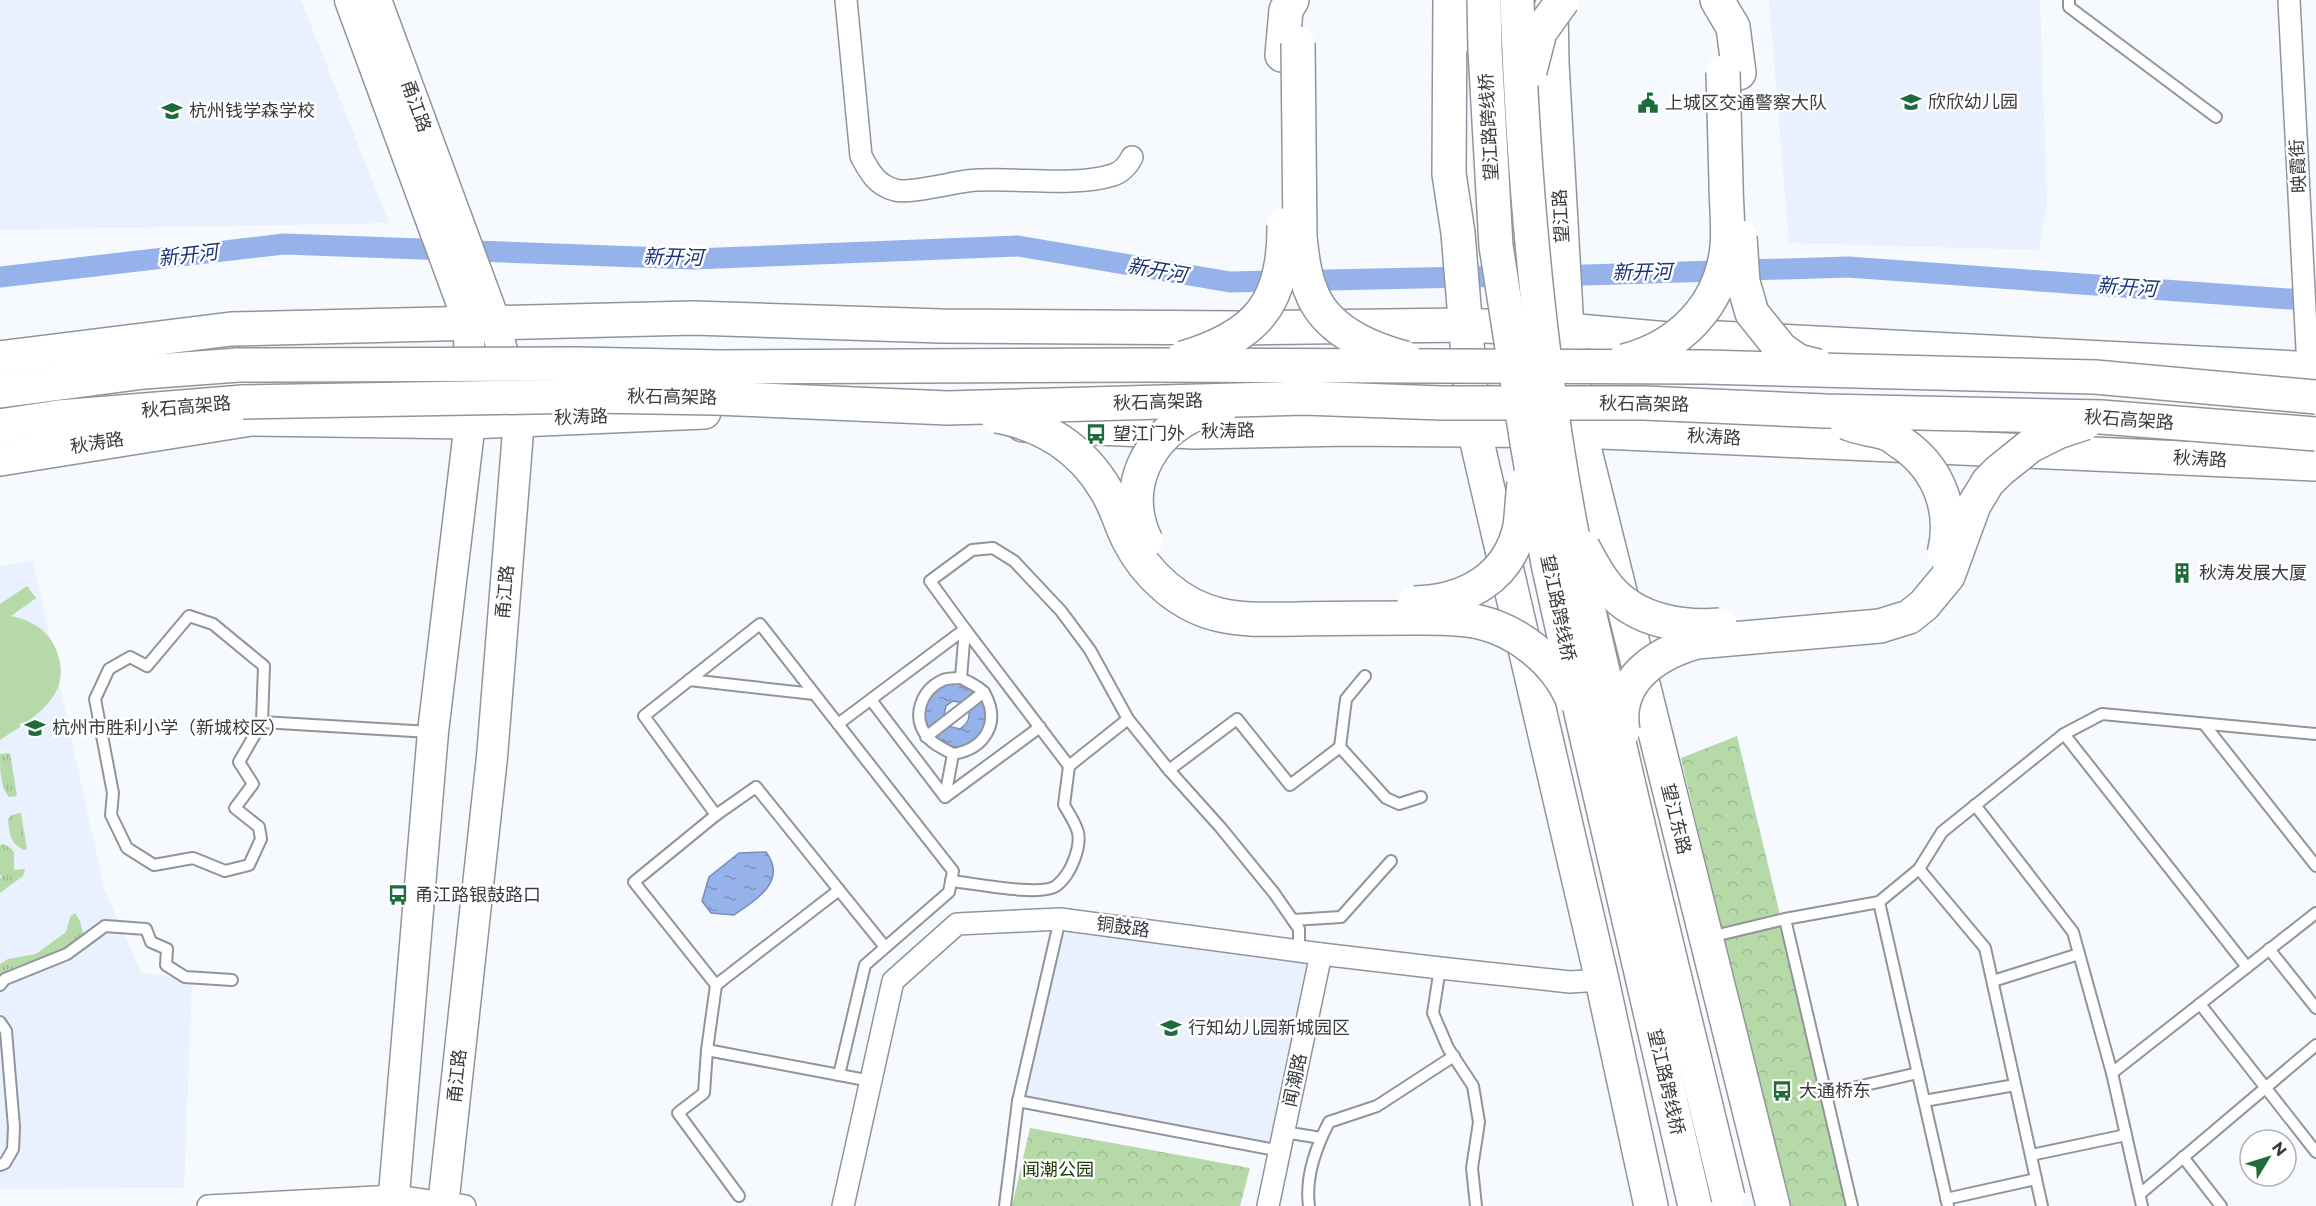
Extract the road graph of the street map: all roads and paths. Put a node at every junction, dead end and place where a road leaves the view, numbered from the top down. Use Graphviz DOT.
graph roads {
  1 [pos="350,0"];
  2 [pos="376,0"];
  3 [pos="846,0"];
  4 [pos="1292,0"];
  5 [pos="1310,0"];
  6 [pos="1450,0"];
  7 [pos="1456,0"];
  8 [pos="1484,0"];
  9 [pos="1518,0"];
  10 [pos="1551,0"];
  11 [pos="1563,0"];
  12 [pos="1699,0"];
  13 [pos="1717,0"];
  14 [pos="2069,0"];
  15 [pos="2289,0"];
  16 [pos="1485,50"];
  17 [pos="1521,108"];
  18 [pos="2216,117"];
  19 [pos="1132,157"];
  20 [pos="448,230"];
  21 [pos="1463,316"];
  22 [pos="1566,316"];
  23 [pos="482,322"];
  24 [pos="0,358"];
  25 [pos="1146,365"];
  26 [pos="1436,366"];
  27 [pos="1600,367"];
  28 [pos="1837,370"];
  29 [pos="2313,378"];
  30 [pos="0,391"];
  31 [pos="1261,399"];
  32 [pos="948,408"];
  33 [pos="1825,411"];
  34 [pos="2102,417"];
  35 [pos="519,419"];
  36 [pos="470,422"];
  37 [pos="0,426"];
  38 [pos="1474,429"];
  39 [pos="1580,431"];
  40 [pos="2316,434"];
  41 [pos="1527,443"];
  42 [pos="0,459"];
  43 [pos="2316,464"];
  44 [pos="1570,525"];
  45 [pos="965,630"];
  46 [pos="1365,676"];
  47 [pos="961,678"];
  48 [pos="689,680"];
  49 [pos="984,692"];
  50 [pos="814,694"];
  51 [pos="871,700"];
  52 [pos="1582,717"];
  53 [pos="1128,719"];
  54 [pos="262,722"];
  55 [pos="838,724"];
  56 [pos="2204,724"];
  57 [pos="1040,727"];
  58 [pos="433,732"];
  59 [pos="2064,734"];
  60 [pos="2316,734"];
  61 [pos="926,737"];
  62 [pos="1340,747"];
  63 [pos="953,754"];
  64 [pos="1070,766"];
  65 [pos="1169,770"];
  66 [pos="945,797"];
  67 [pos="1420,797"];
  68 [pos="1632,804"];
  69 [pos="1975,805"];
  70 [pos="716,815"];
  71 [pos="1391,861"];
  72 [pos="2316,866"];
  73 [pos="1919,869"];
  74 [pos="951,881"];
  75 [pos="839,890"];
  76 [pos="1879,902"];
  77 [pos="2316,913"];
  78 [pos="1060,919"];
  79 [pos="1785,919"];
  80 [pos="1293,920"];
  81 [pos="1706,937"];
  82 [pos="885,947"];
  83 [pos="2269,949"];
  84 [pos="1299,951"];
  85 [pos="1321,954"];
  86 [pos="2079,954"];
  87 [pos="2247,967"];
  88 [pos="1440,968"];
  89 [pos="232,980"];
  90 [pos="1602,980"];
  91 [pos="1993,981"];
  92 [pos="0,985"];
  93 [pos="716,986"];
  94 [pos="2200,1004"];
  95 [pos="2316,1008"];
  96 [pos="0,1022"];
  97 [pos="2316,1045"];
  98 [pos="707,1050"];
  99 [pos="1454,1056"];
  100 [pos="1918,1073"];
  101 [pos="2112,1073"];
  102 [pos="839,1075"];
  103 [pos="871,1081"];
  104 [pos="2015,1085"];
  105 [pos="2265,1088"];
  106 [pos="1826,1094"];
  107 [pos="1018,1101"];
  108 [pos="1924,1101"];
  109 [pos="2126,1135"];
  110 [pos="1321,1138"];
  111 [pos="1283,1142"];
  112 [pos="2316,1152"];
  113 [pos="2031,1155"];
  114 [pos="2183,1157"];
  115 [pos="0,1165"];
  116 [pos="2036,1179"];
  117 [pos="2140,1194"];
  118 [pos="739,1196"];
  119 [pos="393,1201"];
  120 [pos="1729,1202"];
  121 [pos="1947,1202"];
  122 [pos="451,1205"];
  123 [pos="208,1206"];
  124 [pos="843,1206"];
  125 [pos="1005,1206"];
  126 [pos="1268,1206"];
  127 [pos="1309,1206"];
  128 [pos="1476,1206"];
  129 [pos="1651,1206"];
  130 [pos="1695,1206"];
  131 [pos="1773,1206"];
  132 [pos="1852,1206"];
  133 [pos="2042,1206"];
  134 [pos="2142,1206"];
  135 [pos="2221,1206"];
  1 -- 20 [label="main road, 甬江路"];
  2 -- 20 [label="main road, 甬江路"];
  3 -- 19 [label="street"];
  4 -- 25 [label="main road, bridge"];
  5 -- 26 [label="main road, bridge"];
  6 -- 21 [label="main road"];
  7 -- 16 [label="main road"];
  8 -- 16 [label="main road, 望江路跨线桥, bridge"];
  9 -- 17 [label="main road, 望江路跨线桥, bridge"];
  10 -- 22 [label="main road, 望江路"];
  11 -- 17 [label="main road, bridge"];
  12 -- 27 [label="main road, bridge"];
  13 -- 28 [label="main road, bridge"];
  14 -- 18 [label="lane"];
  15 -- 29 [label="street, 映霞街"];
  16 -- 41 [label="main road, 望江路跨线桥, bridge"];
  17 -- 44 [label="main road, 望江路跨线桥, bridge"];
  20 -- 23 [label="main road, 甬江路"];
  21 -- 22 [label="main road"];
  21 -- 23 [label="main road"];
  21 -- 38 [label="main road"];
  22 -- 29 [label="main road"];
  22 -- 39 [label="main road, 望江路"];
  23 -- 24 [label="main road"];
  23 -- 35 [label="main road, 甬江路"];
  23 -- 36 [label="main road, 甬江路"];
  25 -- 26 [label="main road, 秋石高架路, bridge"];
  25 -- 30 [label="main road, 秋石高架路, bridge"];
  26 -- 27 [label="main road, 秋石高架路, bridge"];
  27 -- 28 [label="main road, 秋石高架路, bridge"];
  28 -- 29 [label="main road, 秋石高架路, bridge"];
  31 -- 32 [label="main road, 秋石高架路, bridge"];
  31 -- 33 [label="main road, 秋石高架路, bridge"];
  31 -- 41 [label="main road, bridge"];
  32 -- 37 [label="main road, 秋石高架路, bridge"];
  32 -- 52 [label="main road, bridge"];
  33 -- 34 [label="main road, 秋石高架路, bridge"];
  33 -- 44 [label="main road, bridge"];
  34 -- 40 [label="main road, 秋石高架路, bridge"];
  34 -- 68 [label="main road, bridge"];
  35 -- 36 [label="main road, 秋涛路"];
  35 -- 38 [label="main road, 秋涛路"];
  35 -- 122 [label="main road, 甬江路"];
  36 -- 42 [label="main road, 秋涛路"];
  36 -- 58 [label="main road, 甬江路"];
  38 -- 39 [label="main road, 秋涛路"];
  38 -- 90 [label="main road"];
  39 -- 43 [label="main road, 秋涛路"];
  39 -- 81 [label="main road, 望江东路"];
  41 -- 52 [label="main road, 望江路跨线桥, bridge"];
  44 -- 68 [label="main road, 望江路跨线桥, bridge"];
  45 -- 47 [label="lane"];
  45 -- 51 [label="lane"];
  45 -- 53 [label="lane"];
  45 -- 57 [label="lane"];
  46 -- 62 [label="lane"];
  47 -- 49 [label="lane"];
  47 -- 61 [label="lane"];
  48 -- 50 [label="lane"];
  48 -- 50 [label="lane"];
  48 -- 70 [label="lane"];
  49 -- 61 [label="lane"];
  49 -- 63 [label="lane"];
  50 -- 55 [label="lane"];
  51 -- 55 [label="lane"];
  51 -- 66 [label="lane"];
  52 -- 130 [label="main road, 望江路跨线桥, bridge"];
  53 -- 64 [label="lane"];
  53 -- 65 [label="lane"];
  54 -- 54 [label="lane"];
  54 -- 58 [label="lane"];
  55 -- 74 [label="lane"];
  56 -- 59 [label="lane"];
  56 -- 60 [label="lane"];
  56 -- 72 [label="lane"];
  57 -- 64 [label="lane"];
  57 -- 66 [label="lane"];
  58 -- 119 [label="main road, 甬江路"];
  59 -- 69 [label="lane"];
  59 -- 87 [label="lane"];
  61 -- 63 [label="lane"];
  62 -- 65 [label="lane"];
  62 -- 67 [label="lane"];
  63 -- 66 [label="lane"];
  64 -- 74 [label="lane"];
  65 -- 80 [label="lane"];
  68 -- 120 [label="main road, 望江路跨线桥, bridge"];
  69 -- 73 [label="lane"];
  69 -- 86 [label="lane"];
  70 -- 75 [label="lane"];
  70 -- 93 [label="lane"];
  71 -- 80 [label="lane"];
  73 -- 76 [label="lane"];
  73 -- 91 [label="lane"];
  74 -- 82 [label="lane"];
  75 -- 82 [label="lane"];
  75 -- 93 [label="lane"];
  76 -- 79 [label="lane"];
  76 -- 100 [label="lane"];
  77 -- 83 [label="lane"];
  78 -- 84 [label="street, 铜鼓路"];
  78 -- 103 [label="street, 铜鼓路"];
  78 -- 107 [label="lane"];
  79 -- 81 [label="lane"];
  79 -- 106 [label="lane"];
  80 -- 84 [label="lane"];
  81 -- 131 [label="main road, 望江东路"];
  82 -- 102 [label="lane"];
  83 -- 87 [label="lane"];
  83 -- 95 [label="lane"];
  84 -- 85 [label="street, 铜鼓路"];
  85 -- 88 [label="street, 铜鼓路"];
  85 -- 111 [label="street, 闻潮路"];
  86 -- 91 [label="lane"];
  86 -- 101 [label="lane"];
  87 -- 94 [label="lane"];
  88 -- 90 [label="street, 铜鼓路"];
  88 -- 99 [label="lane"];
  89 -- 92 [label="lane"];
  90 -- 129 [label="main road"];
  91 -- 104 [label="lane"];
  93 -- 98 [label="lane"];
  94 -- 101 [label="lane"];
  94 -- 105 [label="lane"];
  96 -- 115 [label="lane"];
  97 -- 105 [label="lane"];
  98 -- 102 [label="lane"];
  98 -- 118 [label="lane"];
  99 -- 110 [label="lane"];
  99 -- 128 [label="lane"];
  100 -- 106 [label="lane"];
  100 -- 108 [label="lane"];
  101 -- 109 [label="lane"];
  102 -- 103 [label="lane"];
  103 -- 124 [label="street, 铜鼓路"];
  104 -- 108 [label="lane"];
  104 -- 113 [label="lane"];
  105 -- 112 [label="lane"];
  105 -- 114 [label="lane"];
  106 -- 132 [label="lane"];
  107 -- 111 [label="lane"];
  107 -- 125 [label="lane"];
  108 -- 121 [label="lane"];
  109 -- 113 [label="lane"];
  109 -- 117 [label="lane"];
  110 -- 111 [label="lane"];
  110 -- 127 [label="lane"];
  111 -- 126 [label="street, 闻潮路"];
  113 -- 116 [label="lane"];
  114 -- 117 [label="lane"];
  114 -- 135 [label="lane"];
  116 -- 121 [label="lane"];
  116 -- 133 [label="lane"];
  117 -- 134 [label="lane"];
  119 -- 122 [label="street"];
  119 -- 123 [label="street"];
}
